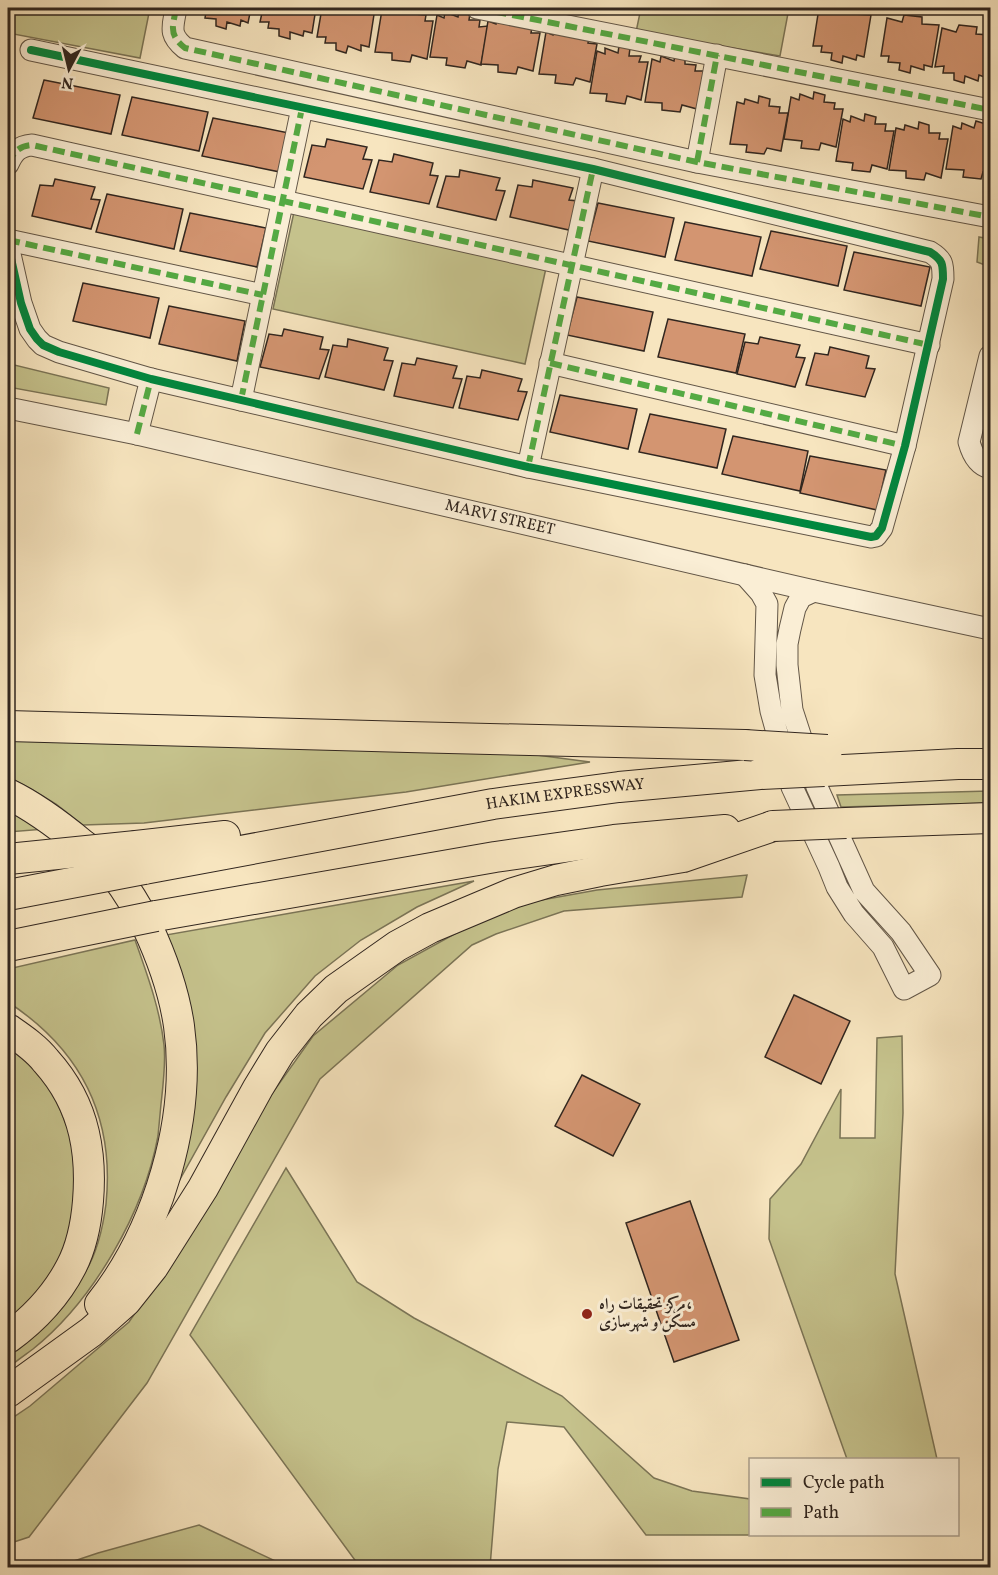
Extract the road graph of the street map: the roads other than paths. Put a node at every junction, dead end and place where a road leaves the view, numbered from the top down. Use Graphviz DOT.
graph roads {
  1 [pos="176,8"];
  2 [pos="477,8"];
  3 [pos="31,50"];
  4 [pos="717,55"];
  5 [pos="302,108"];
  6 [pos="990,110"];
  7 [pos="697,162"];
  8 [pos="8,164"];
  9 [pos="592,169"];
  10 [pos="283,201"];
  11 [pos="990,218"];
  12 [pos="8,240"];
  13 [pos="8,245"];
  14 [pos="572,265"];
  15 [pos="263,295"];
  16 [pos="928,345"];
  17 [pos="990,356"];
  18 [pos="550,363"];
  19 [pos="151,379"];
  20 [pos="242,400"];
  21 [pos="8,408"];
  22 [pos="137,434"];
  23 [pos="905,446"];
  24 [pos="528,467"];
  25 [pos="990,468"];
  26 [pos="745,575"];
  27 [pos="814,591"];
  28 [pos="990,629"];
  29 [pos="8,726"];
  30 [pos="825,760"];
  31 [pos="990,764"];
  32 [pos="8,794"];
  33 [pos="990,818"];
  34 [pos="773,826"];
  35 [pos="140,858"];
  36 [pos="8,859"];
  37 [pos="8,895"];
  38 [pos="901,932"];
  39 [pos="8,946"];
  40 [pos="883,947"];
  41 [pos="8,1029"];
  42 [pos="8,1338"];
  43 [pos="56,1357"];
  44 [pos="8,1392"];
  1 -- 7 [label="street"];
  2 -- 4 [label="street"];
  3 -- 5 [label="street"];
  4 -- 6 [label="street"];
  4 -- 7 [label="street"];
  5 -- 9 [label="street"];
  5 -- 10 [label="street"];
  7 -- 11 [label="street"];
  8 -- 10 [label="street"];
  9 -- 14 [label="street"];
  9 -- 16 [label="street"];
  10 -- 14 [label="street"];
  10 -- 15 [label="street"];
  12 -- 15 [label="street"];
  13 -- 19 [label="street"];
  14 -- 16 [label="street"];
  14 -- 18 [label="street"];
  15 -- 20 [label="street"];
  16 -- 23 [label="street"];
  17 -- 25 [label="street"];
  18 -- 23 [label="street"];
  18 -- 24 [label="street"];
  19 -- 20 [label="street"];
  19 -- 22 [label="street"];
  20 -- 24 [label="street"];
  21 -- 22 [label="street, MARVI STREET"];
  22 -- 26 [label="street, MARVI STREET"];
  23 -- 24 [label="street"];
  26 -- 27 [label="street, MARVI STREET"];
  26 -- 40 [label="street"];
  27 -- 28 [label="street, MARVI STREET"];
  27 -- 38 [label="street"];
  29 -- 30 [label="highway, bridge"];
  30 -- 31 [label="highway, HAKIM EXPRESSWAY"];
  30 -- 35 [label="highway, HAKIM EXPRESSWAY, bridge"];
  32 -- 43 [label="highway"];
  33 -- 34 [label="highway, bridge"];
  34 -- 39 [label="highway, bridge"];
  34 -- 43 [label="highway"];
  35 -- 36 [label="highway, bridge"];
  35 -- 37 [label="highway, bridge"];
  38 -- 40 [label="street"];
  38 -- 40 [label="street"];
  41 -- 42 [label="highway"];
  43 -- 44 [label="highway"];
}
